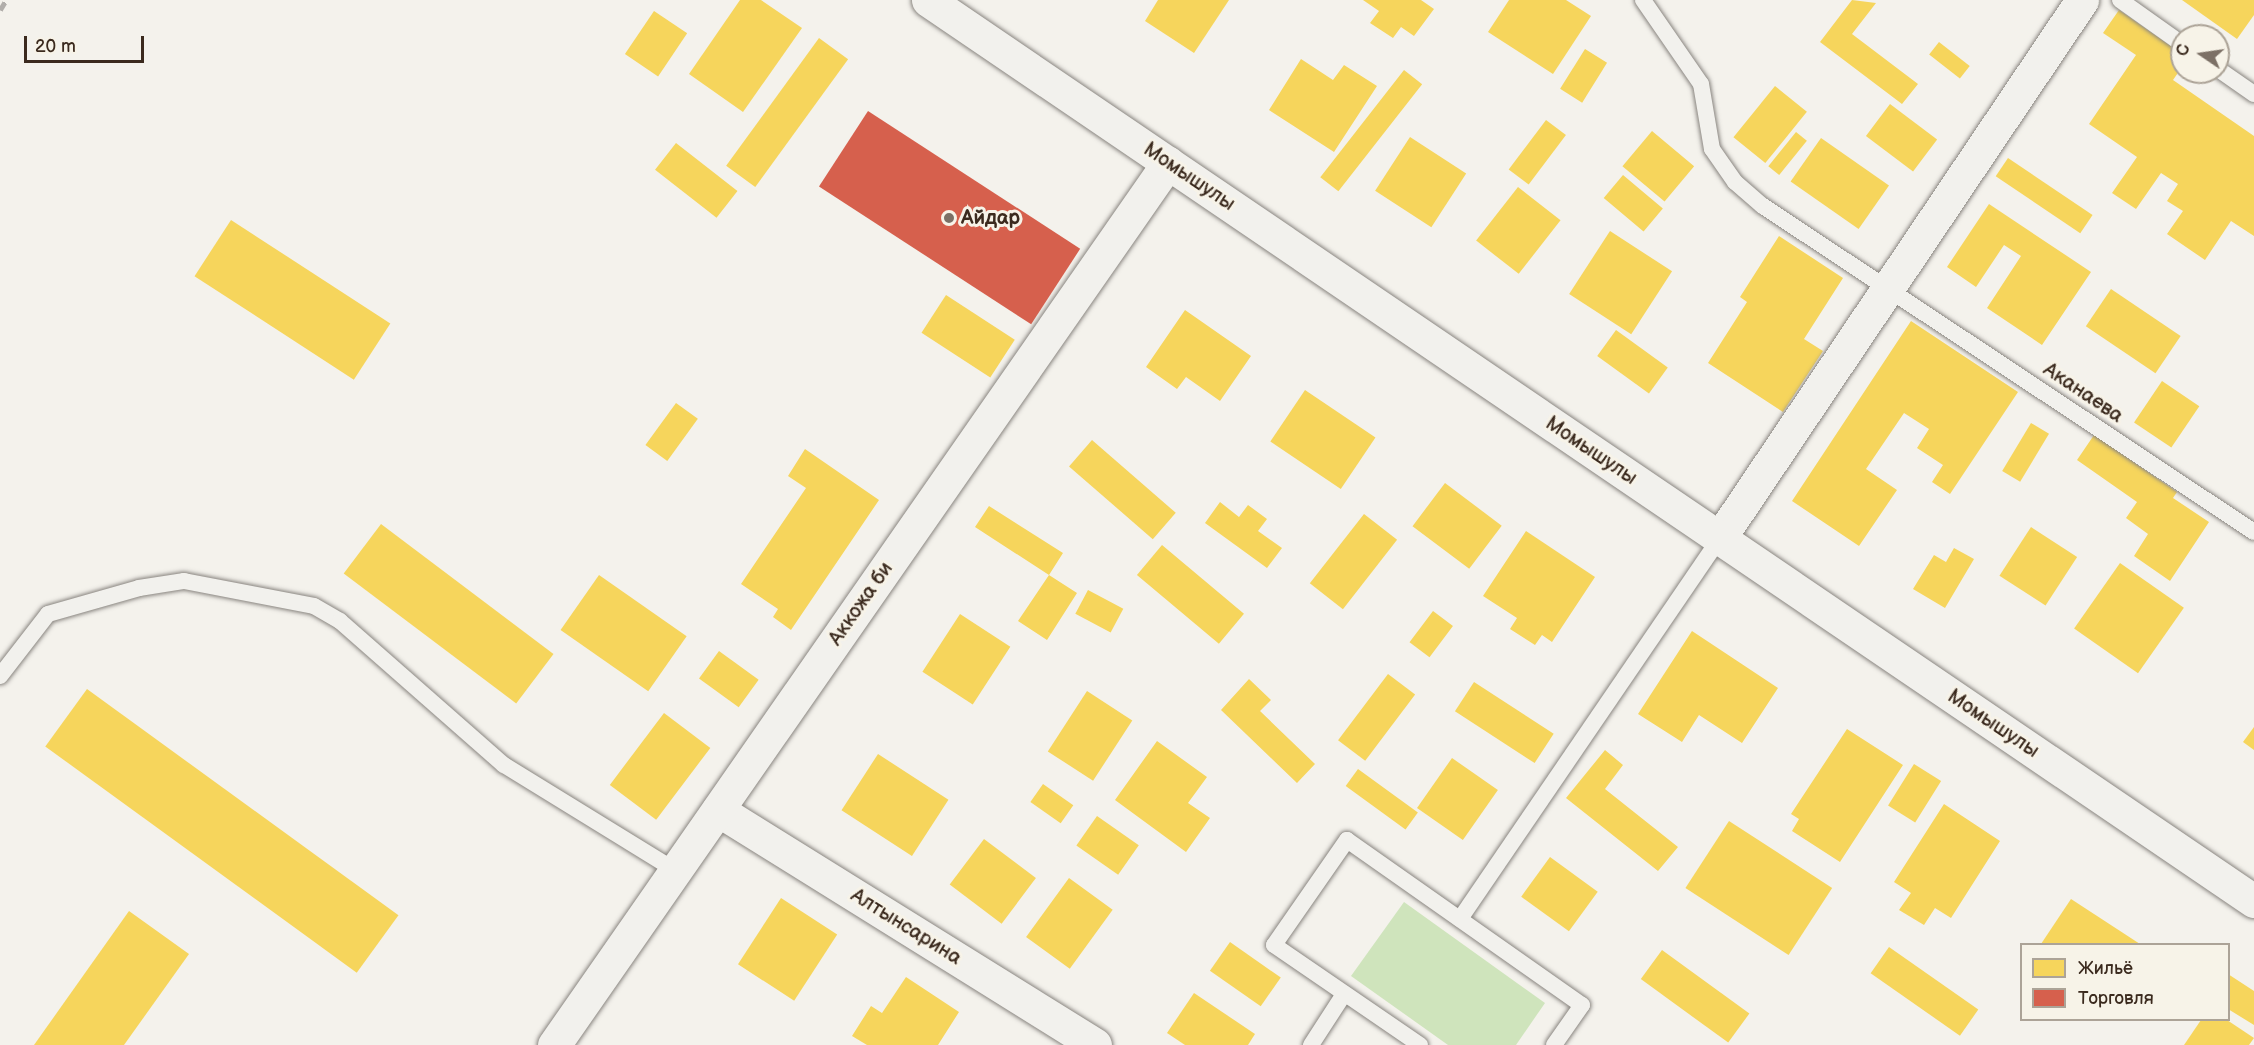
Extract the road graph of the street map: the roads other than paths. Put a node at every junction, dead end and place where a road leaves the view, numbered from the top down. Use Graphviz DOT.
graph roads {
  1 [pos="928,0"];
  2 [pos="1643,0"];
  3 [pos="2082,0"];
  4 [pos="2120,0"];
  5 [pos="2170,35"];
  6 [pos="2230,77"];
  7 [pos="2254,94"];
  8 [pos="1168,163"];
  9 [pos="1889,289"];
  10 [pos="2254,532"];
  11 [pos="1719,539"];
  12 [pos="0,676"];
  13 [pos="718,810"];
  14 [pos="675,870"];
  15 [pos="2254,901"];
  16 [pos="1460,919"];
  17 [pos="1344,994"];
  18 [pos="554,1045"];
  19 [pos="1095,1045"];
  20 [pos="1311,1045"];
  21 [pos="1420,1045"];
  22 [pos="1554,1045"];
  1 -- 8 [label="street, Момышулы"];
  2 -- 9 [label="lane, Аканаева"];
  3 -- 9 [label="street"];
  4 -- 5 [label="lane"];
  6 -- 7 [label="lane"];
  8 -- 11 [label="street, Момышулы"];
  8 -- 13 [label="street, Аккожа би"];
  9 -- 10 [label="lane, Аканаева"];
  9 -- 11 [label="street"];
  11 -- 15 [label="street, Момышулы"];
  11 -- 16 [label="lane"];
  12 -- 14 [label="lane"];
  13 -- 14 [label="street, Аккожа би"];
  13 -- 19 [label="street, Алтынсарина"];
  14 -- 18 [label="street, Аккожа би"];
  16 -- 17 [label="lane"];
  16 -- 22 [label="lane"];
  17 -- 20 [label="lane"];
  17 -- 21 [label="lane"];
}
